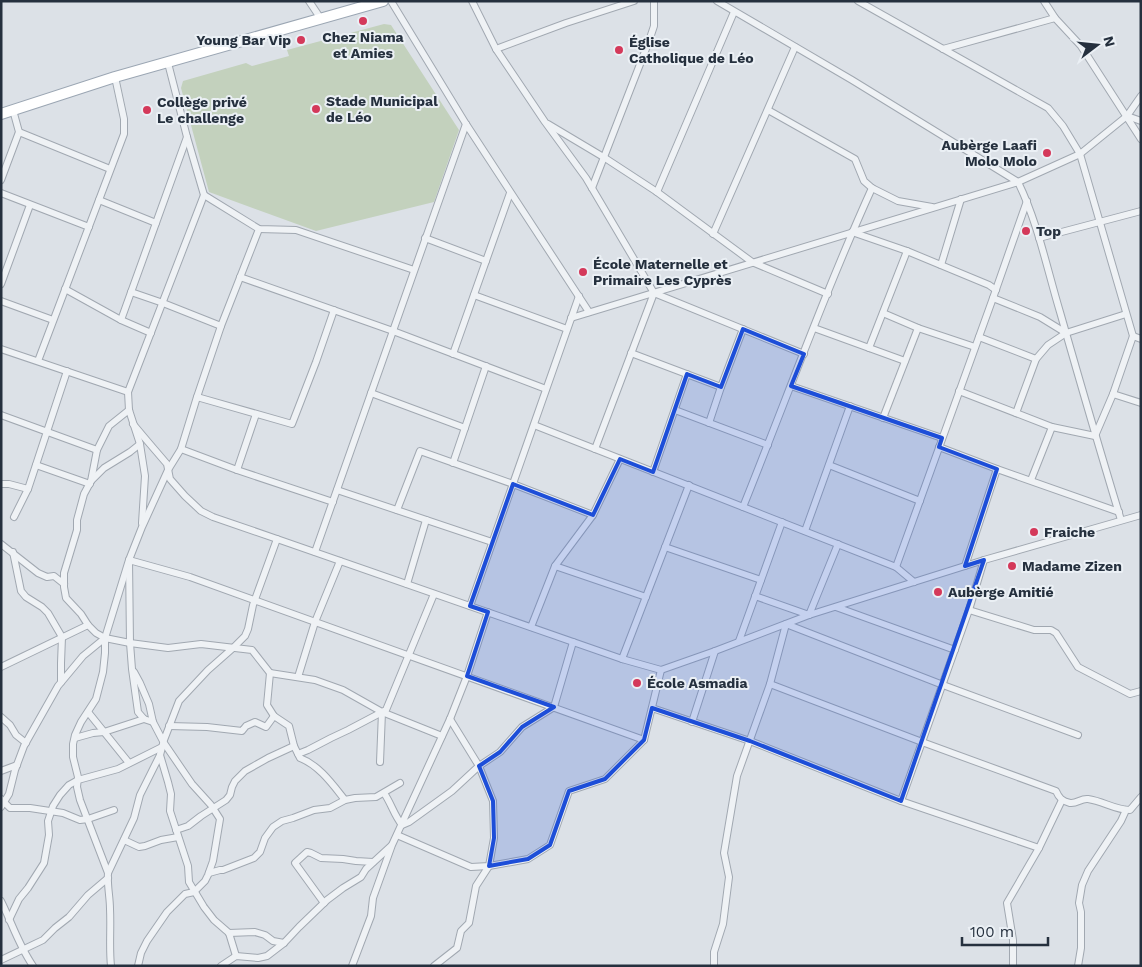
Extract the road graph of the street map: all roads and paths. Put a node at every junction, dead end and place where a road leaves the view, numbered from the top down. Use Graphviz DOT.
graph roads {
  1 [pos="309,1"];
  2 [pos="383,1"];
  3 [pos="391,1"];
  4 [pos="472,1"];
  5 [pos="634,1"];
  6 [pos="654,1"];
  7 [pos="717,1"];
  8 [pos="870,1"];
  9 [pos="1044,1"];
  10 [pos="860,2"];
  11 [pos="734,12"];
  12 [pos="1055,18"];
  13 [pos="321,19"];
  14 [pos="795,47"];
  15 [pos="496,49"];
  16 [pos="942,49"];
  17 [pos="168,62"];
  18 [pos="115,77"];
  19 [pos="1141,96"];
  20 [pos="13,110"];
  21 [pos="768,110"];
  22 [pos="1,114"];
  23 [pos="1127,116"];
  24 [pos="1141,121"];
  25 [pos="545,122"];
  26 [pos="466,124"];
  27 [pos="19,132"];
  28 [pos="187,137"];
  29 [pos="1141,139"];
  30 [pos="1080,154"];
  31 [pos="605,158"];
  32 [pos="110,169"];
  33 [pos="1,180"];
  34 [pos="1018,182"];
  35 [pos="592,188"];
  36 [pos="872,188"];
  37 [pos="657,192"];
  38 [pos="1,193"];
  39 [pos="510,194"];
  40 [pos="204,195"];
  41 [pos="961,199"];
  42 [pos="99,200"];
  43 [pos="1027,201"];
  44 [pos="30,204"];
  45 [pos="933,208"];
  46 [pos="1141,211"];
  47 [pos="1100,222"];
  48 [pos="156,223"];
  49 [pos="88,227"];
  50 [pos="259,228"];
  51 [pos="852,232"];
  52 [pos="713,234"];
  53 [pos="425,238"];
  54 [pos="1039,238"];
  55 [pos="907,251"];
  56 [pos="486,261"];
  57 [pos="752,262"];
  58 [pos="941,265"];
  59 [pos="414,270"];
  60 [pos="240,277"];
  61 [pos="1,284"];
  62 [pos="65,289"];
  63 [pos="996,290"];
  64 [pos="131,292"];
  65 [pos="654,293"];
  66 [pos="828,294"];
  67 [pos="474,295"];
  68 [pos="578,296"];
  69 [pos="994,298"];
  70 [pos="1,301"];
  71 [pos="163,302"];
  72 [pos="334,310"];
  73 [pos="589,312"];
  74 [pos="883,313"];
  75 [pos="1126,314"];
  76 [pos="571,318"];
  77 [pos="53,320"];
  78 [pos="121,320"];
  79 [pos="222,326"];
  80 [pos="814,328"];
  81 [pos="918,328"];
  82 [pos="567,329"];
  83 [pos="744,329"];
  84 [pos="393,331"];
  85 [pos="151,333"];
  86 [pos="1066,333"];
  87 [pos="1133,336"];
  88 [pos="979,338"];
  89 [pos="1141,339"];
  90 [pos="975,347"];
  91 [pos="869,348"];
  92 [pos="1,349"];
  93 [pos="631,353"];
  94 [pos="453,354"];
  95 [pos="804,354"];
  96 [pos="1036,360"];
  97 [pos="38,361"];
  98 [pos="906,361"];
  99 [pos="486,366"];
  100 [pos="67,371"];
  101 [pos="687,374"];
  102 [pos="790,386"];
  103 [pos="721,387"];
  104 [pos="546,389"];
  105 [pos="960,391"];
  106 [pos="128,392"];
  107 [pos="371,393"];
  108 [pos="1113,394"];
  109 [pos="197,397"];
  110 [pos="1141,404"];
  111 [pos="850,406"];
  112 [pos="129,410"];
  113 [pos="675,410"];
  114 [pos="1016,413"];
  115 [pos="256,414"];
  116 [pos="1,415"];
  117 [pos="884,418"];
  118 [pos="709,423"];
  119 [pos="134,424"];
  120 [pos="534,424"];
  121 [pos="1052,427"];
  122 [pos="465,428"];
  123 [pos="47,431"];
  124 [pos="1096,436"];
  125 [pos="942,438"];
  126 [pos="140,444"];
  127 [pos="768,445"];
  128 [pos="939,447"];
  129 [pos="181,449"];
  130 [pos="595,449"];
  131 [pos="97,450"];
  132 [pos="620,459"];
  133 [pos="453,463"];
  134 [pos="829,465"];
  135 [pos="36,466"];
  136 [pos="997,469"];
  137 [pos="168,470"];
  138 [pos="237,470"];
  139 [pos="653,472"];
  140 [pos="1031,480"];
  141 [pos="90,483"];
  142 [pos="1,484"];
  143 [pos="513,484"];
  144 [pos="689,486"];
  145 [pos="28,489"];
  146 [pos="337,490"];
  147 [pos="920,501"];
  148 [pos="332,502"];
  149 [pos="743,507"];
  150 [pos="397,510"];
  151 [pos="1118,512"];
  152 [pos="1140,514"];
  153 [pos="592,515"];
  154 [pos="14,517"];
  155 [pos="426,520"];
  156 [pos="1121,520"];
  157 [pos="782,522"];
  158 [pos="142,526"];
  159 [pos="805,532"];
  160 [pos="277,539"];
  161 [pos="492,542"];
  162 [pos="1,544"];
  163 [pos="838,544"];
  164 [pos="665,547"];
  165 [pos="13,552"];
  166 [pos="315,552"];
  167 [pos="129,560"];
  168 [pos="984,560"];
  169 [pos="340,561"];
  170 [pos="555,566"];
  171 [pos="965,566"];
  172 [pos="896,567"];
  173 [pos="761,580"];
  174 [pos="914,582"];
  175 [pos="64,584"];
  176 [pos="407,584"];
  177 [pos="434,594"];
  178 [pos="755,596"];
  179 [pos="646,597"];
  180 [pos="256,601"];
  181 [pos="470,606"];
  182 [pos="836,607"];
  183 [pos="969,610"];
  184 [pos="488,612"];
  185 [pos="809,615"];
  186 [pos="314,622"];
  187 [pos="88,624"];
  188 [pos="786,624"];
  189 [pos="531,628"];
  190 [pos="62,637"];
  191 [pos="105,638"];
  192 [pos="739,641"];
  193 [pos="573,642"];
  194 [pos="130,643"];
  195 [pos="233,648"];
  196 [pos="955,650"];
  197 [pos="715,651"];
  198 [pos="409,655"];
  199 [pos="622,659"];
  200 [pos="1,667"];
  201 [pos="132,669"];
  202 [pos="661,670"];
  203 [pos="270,672"];
  204 [pos="467,676"];
  205 [pos="298,677"];
  206 [pos="61,682"];
  207 [pos="770,684"];
  208 [pos="943,685"];
  209 [pos="1141,692"];
  210 [pos="554,707"];
  211 [pos="652,708"];
  212 [pos="88,712"];
  213 [pos="382,712"];
  214 [pos="274,716"];
  215 [pos="1,717"];
  216 [pos="144,719"];
  217 [pos="450,719"];
  218 [pos="153,722"];
  219 [pos="692,722"];
  220 [pos="169,726"];
  221 [pos="104,732"];
  222 [pos="1078,735"];
  223 [pos="442,736"];
  224 [pos="75,738"];
  225 [pos="644,740"];
  226 [pos="750,741"];
  227 [pos="922,742"];
  228 [pos="26,743"];
  229 [pos="163,745"];
  230 [pos="294,746"];
  231 [pos="298,754"];
  232 [pos="160,755"];
  233 [pos="380,762"];
  234 [pos="129,763"];
  235 [pos="17,765"];
  236 [pos="479,766"];
  237 [pos="1,771"];
  238 [pos="78,780"];
  239 [pos="400,783"];
  240 [pos="384,793"];
  241 [pos="1141,797"];
  242 [pos="345,800"];
  243 [pos="1062,800"];
  244 [pos="901,801"];
  245 [pos="2,803"];
  246 [pos="214,809"];
  247 [pos="114,810"];
  248 [pos="1126,810"];
  249 [pos="51,811"];
  250 [pos="88,819"];
  251 [pos="402,825"];
  252 [pos="177,834"];
  253 [pos="397,835"];
  254 [pos="124,840"];
  255 [pos="392,845"];
  256 [pos="1039,848"];
  257 [pos="373,862"];
  258 [pos="489,866"];
  259 [pos="209,873"];
  260 [pos="108,876"];
  261 [pos="194,892"];
  262 [pos="1,901"];
  263 [pos="324,903"];
  264 [pos="9,920"];
  265 [pos="229,933"];
  266 [pos="284,943"];
  267 [pos="23,950"];
  268 [pos="236,956"];
  269 [pos="1,960"];
  270 [pos="33,966"];
  271 [pos="111,966"];
  272 [pos="138,966"];
  273 [pos="221,966"];
  274 [pos="352,966"];
  275 [pos="434,966"];
  276 [pos="714,966"];
  277 [pos="1013,966"];
  278 [pos="1078,966"];
  1 -- 13 [label="street"];
  2 -- 13 [label="main road"];
  3 -- 26 [label="street"];
  4 -- 15 [label="street"];
  5 -- 15 [label="street"];
  6 -- 31 [label="street"];
  7 -- 11 [label="street"];
  8 -- 10 [label="street"];
  9 -- 12 [label="street"];
  10 -- 16 [label="street"];
  11 -- 14 [label="street"];
  11 -- 37 [label="street"];
  12 -- 16 [label="street"];
  12 -- 23 [label="street"];
  13 -- 17 [label="main road"];
  14 -- 21 [label="street"];
  14 -- 34 [label="street"];
  15 -- 25 [label="street"];
  16 -- 30 [label="street"];
  17 -- 18 [label="main road"];
  17 -- 28 [label="street"];
  18 -- 20 [label="main road"];
  18 -- 32 [label="street"];
  19 -- 23 [label="street"];
  20 -- 22 [label="main road"];
  20 -- 27 [label="street"];
  21 -- 36 [label="street"];
  21 -- 52 [label="street"];
  23 -- 24 [label="street"];
  23 -- 29 [label="street"];
  23 -- 30 [label="street"];
  25 -- 31 [label="street"];
  25 -- 35 [label="street"];
  26 -- 39 [label="street"];
  26 -- 53 [label="street"];
  27 -- 32 [label="street"];
  27 -- 33 [label="street"];
  28 -- 40 [label="street"];
  28 -- 48 [label="street"];
  30 -- 34 [label="street"];
  30 -- 47 [label="street"];
  31 -- 35 [label="street"];
  31 -- 37 [label="street"];
  32 -- 42 [label="street"];
  34 -- 41 [label="street"];
  34 -- 43 [label="street"];
  35 -- 65 [label="street"];
  36 -- 45 [label="street"];
  36 -- 51 [label="street"];
  37 -- 52 [label="street"];
  38 -- 44 [label="street"];
  39 -- 56 [label="street"];
  39 -- 68 [label="street"];
  40 -- 50 [label="street"];
  40 -- 71 [label="street"];
  41 -- 45 [label="street"];
  41 -- 58 [label="street"];
  42 -- 48 [label="street"];
  42 -- 49 [label="street"];
  43 -- 54 [label="street"];
  43 -- 63 [label="street"];
  44 -- 49 [label="street"];
  44 -- 61 [label="street"];
  45 -- 51 [label="street"];
  46 -- 47 [label="street"];
  47 -- 54 [label="street"];
  47 -- 75 [label="street"];
  48 -- 64 [label="street"];
  49 -- 62 [label="street"];
  50 -- 59 [label="street"];
  50 -- 60 [label="street"];
  51 -- 55 [label="street"];
  51 -- 57 [label="street"];
  51 -- 66 [label="street"];
  52 -- 57 [label="street"];
  53 -- 56 [label="street"];
  53 -- 59 [label="street"];
  54 -- 86 [label="street"];
  55 -- 58 [label="street"];
  55 -- 74 [label="street"];
  56 -- 67 [label="street"];
  57 -- 65 [label="street"];
  57 -- 66 [label="street"];
  58 -- 63 [label="street"];
  59 -- 84 [label="street"];
  60 -- 72 [label="street"];
  60 -- 79 [label="street"];
  62 -- 77 [label="street"];
  62 -- 78 [label="street"];
  63 -- 69 [label="street"];
  64 -- 71 [label="street"];
  64 -- 78 [label="street"];
  65 -- 73 [label="street"];
  65 -- 83 [label="street"];
  65 -- 93 [label="street"];
  66 -- 80 [label="street"];
  67 -- 82 [label="street"];
  67 -- 94 [label="street"];
  68 -- 73 [label="street"];
  68 -- 76 [label="street"];
  69 -- 86 [label="street"];
  69 -- 88 [label="street"];
  70 -- 77 [label="street"];
  71 -- 79 [label="street"];
  71 -- 85 [label="street"];
  72 -- 84 [label="street"];
  72 -- 115 [label="street"];
  73 -- 76 [label="street"];
  74 -- 81 [label="street"];
  74 -- 91 [label="street"];
  75 -- 86 [label="street"];
  75 -- 87 [label="street"];
  76 -- 82 [label="street"];
  77 -- 97 [label="street"];
  78 -- 85 [label="street"];
  79 -- 109 [label="street"];
  80 -- 91 [label="street"];
  80 -- 95 [label="street"];
  81 -- 90 [label="street"];
  81 -- 98 [label="street"];
  82 -- 104 [label="street"];
  83 -- 95 [label="street"];
  83 -- 103 [label="street"];
  84 -- 94 [label="street"];
  84 -- 107 [label="street"];
  85 -- 106 [label="street"];
  86 -- 96 [label="street"];
  86 -- 124 [label="street"];
  87 -- 89 [label="street"];
  87 -- 108 [label="street"];
  88 -- 90 [label="street"];
  88 -- 96 [label="street"];
  90 -- 105 [label="street"];
  91 -- 98 [label="street"];
  92 -- 97 [label="street"];
  93 -- 101 [label="street"];
  93 -- 130 [label="street"];
  94 -- 99 [label="street"];
  95 -- 102 [label="street"];
  96 -- 114 [label="street"];
  97 -- 100 [label="street"];
  98 -- 117 [label="street"];
  99 -- 104 [label="street"];
  99 -- 122 [label="street"];
  100 -- 106 [label="street"];
  100 -- 123 [label="street"];
  101 -- 103 [label="street"];
  101 -- 113 [label="street"];
  102 -- 111 [label="street"];
  102 -- 127 [label="street"];
  103 -- 118 [label="street"];
  104 -- 120 [label="street"];
  105 -- 114 [label="street"];
  105 -- 125 [label="street"];
  106 -- 112 [label="street"];
  107 -- 122 [label="street"];
  107 -- 146 [label="street"];
  108 -- 110 [label="street"];
  108 -- 124 [label="street"];
  109 -- 115 [label="street"];
  109 -- 129 [label="street"];
  111 -- 117 [label="street"];
  111 -- 134 [label="street"];
  112 -- 119 [label="street"];
  112 -- 131 [label="street"];
  113 -- 118 [label="street"];
  113 -- 139 [label="street"];
  114 -- 121 [label="street"];
  115 -- 138 [label="street"];
  116 -- 123 [label="street"];
  117 -- 125 [label="street"];
  118 -- 127 [label="street"];
  119 -- 126 [label="street"];
  119 -- 137 [label="street"];
  120 -- 130 [label="street"];
  120 -- 143 [label="street"];
  121 -- 124 [label="street"];
  121 -- 140 [label="street"];
  122 -- 133 [label="street"];
  123 -- 131 [label="street"];
  123 -- 135 [label="street"];
  124 -- 151 [label="street"];
  125 -- 128 [label="street"];
  126 -- 141 [label="street"];
  126 -- 158 [label="street"];
  127 -- 149 [label="street"];
  128 -- 136 [label="street"];
  128 -- 147 [label="street"];
  129 -- 137 [label="street"];
  129 -- 138 [label="street"];
  130 -- 132 [label="street"];
  131 -- 141 [label="street"];
  132 -- 139 [label="street"];
  132 -- 153 [label="street"];
  133 -- 143 [label="street"];
  133 -- 150 [label="street"];
  134 -- 147 [label="street"];
  134 -- 159 [label="street"];
  135 -- 141 [label="street"];
  135 -- 145 [label="street"];
  136 -- 140 [label="street"];
  136 -- 171 [label="street"];
  137 -- 158 [label="street"];
  137 -- 160 [label="street"];
  138 -- 148 [label="street"];
  139 -- 144 [label="street"];
  140 -- 151 [label="street"];
  141 -- 175 [label="street"];
  142 -- 145 [label="street"];
  143 -- 153 [label="street"];
  143 -- 161 [label="street"];
  144 -- 149 [label="street"];
  144 -- 164 [label="street"];
  145 -- 154 [label="street"];
  146 -- 148 [label="street"];
  146 -- 150 [label="street"];
  147 -- 172 [label="street"];
  148 -- 166 [label="street"];
  149 -- 157 [label="street"];
  150 -- 155 [label="street"];
  151 -- 156 [label="street"];
  152 -- 156 [label="street"];
  153 -- 170 [label="street"];
  155 -- 161 [label="street"];
  155 -- 176 [label="street"];
  156 -- 168 [label="street"];
  157 -- 159 [label="street"];
  157 -- 173 [label="street"];
  158 -- 167 [label="street"];
  159 -- 163 [label="street"];
  160 -- 166 [label="street"];
  160 -- 180 [label="street"];
  161 -- 181 [label="street"];
  162 -- 165 [label="street"];
  163 -- 172 [label="street"];
  163 -- 185 [label="street"];
  164 -- 173 [label="street"];
  164 -- 179 [label="street"];
  165 -- 175 [label="street"];
  165 -- 190 [label="street"];
  166 -- 169 [label="street"];
  167 -- 180 [label="street"];
  167 -- 191 [label="street"];
  167 -- 194 [label="street"];
  168 -- 171 [label="street"];
  168 -- 183 [label="street"];
  169 -- 176 [label="street"];
  169 -- 186 [label="street"];
  170 -- 179 [label="street"];
  170 -- 189 [label="street"];
  171 -- 174 [label="street"];
  172 -- 174 [label="street"];
  173 -- 178 [label="street"];
  174 -- 182 [label="street"];
  175 -- 187 [label="street"];
  176 -- 177 [label="street"];
  177 -- 181 [label="street"];
  177 -- 198 [label="street"];
  178 -- 185 [label="street"];
  178 -- 192 [label="street"];
  179 -- 199 [label="street"];
  180 -- 186 [label="street"];
  180 -- 195 [label="street"];
  181 -- 184 [label="street"];
  182 -- 185 [label="street"];
  182 -- 196 [label="street"];
  183 -- 196 [label="street"];
  183 -- 209 [label="street"];
  184 -- 189 [label="street"];
  184 -- 204 [label="street"];
  185 -- 188 [label="street"];
  186 -- 198 [label="street"];
  186 -- 205 [label="street"];
  187 -- 190 [label="street"];
  187 -- 191 [label="street"];
  188 -- 192 [label="street"];
  188 -- 207 [label="street"];
  188 -- 208 [label="street"];
  189 -- 193 [label="street"];
  190 -- 200 [label="street"];
  190 -- 206 [label="street"];
  191 -- 194 [label="street"];
  191 -- 206 [label="street"];
  191 -- 212 [label="street"];
  192 -- 197 [label="street"];
  193 -- 199 [label="street"];
  193 -- 210 [label="street"];
  194 -- 195 [label="street"];
  194 -- 201 [label="street"];
  195 -- 203 [label="street"];
  195 -- 220 [label="street"];
  196 -- 208 [label="street"];
  197 -- 202 [label="street"];
  197 -- 219 [label="street"];
  198 -- 204 [label="street"];
  198 -- 213 [label="street"];
  199 -- 202 [label="street"];
  201 -- 216 [label="street"];
  201 -- 218 [label="street"];
  202 -- 211 [label="street"];
  203 -- 205 [label="street"];
  203 -- 214 [label="street"];
  204 -- 210 [label="street"];
  204 -- 217 [label="street"];
  205 -- 213 [label="street"];
  206 -- 228 [label="street"];
  207 -- 226 [label="street"];
  207 -- 227 [label="street"];
  208 -- 222 [label="street"];
  208 -- 227 [label="street"];
  210 -- 225 [label="street"];
  210 -- 236 [label="street"];
  211 -- 219 [label="street"];
  211 -- 225 [label="street"];
  212 -- 221 [label="street"];
  212 -- 224 [label="street"];
  213 -- 223 [label="street"];
  213 -- 231 [label="street"];
  213 -- 233 [label="street"];
  214 -- 220 [label="street"];
  214 -- 230 [label="street"];
  215 -- 228 [label="street"];
  216 -- 218 [label="street"];
  216 -- 221 [label="street"];
  217 -- 223 [label="street"];
  217 -- 236 [label="street"];
  218 -- 229 [label="street"];
  219 -- 226 [label="street"];
  220 -- 229 [label="street"];
  221 -- 224 [label="street"];
  221 -- 234 [label="street"];
  223 -- 251 [label="street"];
  224 -- 238 [label="street"];
  225 -- 258 [label="street"];
  226 -- 244 [label="street"];
  226 -- 276 [label="street"];
  227 -- 243 [label="street"];
  227 -- 244 [label="street"];
  228 -- 235 [label="street"];
  229 -- 232 [label="street"];
  229 -- 234 [label="street"];
  229 -- 246 [label="street"];
  230 -- 231 [label="street"];
  230 -- 246 [label="street"];
  231 -- 242 [label="street"];
  232 -- 252 [label="street"];
  232 -- 254 [label="street"];
  234 -- 238 [label="street"];
  235 -- 237 [label="street"];
  235 -- 245 [label="street"];
  236 -- 251 [label="street"];
  236 -- 258 [label="street"];
  238 -- 249 [label="street"];
  238 -- 250 [label="street"];
  239 -- 240 [label="street"];
  240 -- 242 [label="street"];
  240 -- 251 [label="street"];
  241 -- 248 [label="street"];
  242 -- 259 [label="street"];
  243 -- 248 [label="street"];
  243 -- 256 [label="street"];
  244 -- 256 [label="street"];
  245 -- 249 [label="street"];
  246 -- 252 [label="street"];
  246 -- 259 [label="street"];
  247 -- 250 [label="street"];
  248 -- 278 [label="street"];
  249 -- 250 [label="street"];
  249 -- 264 [label="street"];
  250 -- 260 [label="street"];
  251 -- 253 [label="street"];
  252 -- 254 [label="street"];
  252 -- 261 [label="street"];
  253 -- 255 [label="street"];
  253 -- 258 [label="street"];
  254 -- 260 [label="street"];
  255 -- 257 [label="street"];
  255 -- 274 [label="street"];
  256 -- 277 [label="street"];
  257 -- 263 [label="street"];
  257 -- 263 [label="street"];
  258 -- 275 [label="street"];
  259 -- 261 [label="street"];
  260 -- 267 [label="street"];
  260 -- 271 [label="street"];
  261 -- 265 [label="street"];
  261 -- 272 [label="street"];
  262 -- 264 [label="street"];
  263 -- 266 [label="street"];
  264 -- 267 [label="street"];
  265 -- 266 [label="street"];
  265 -- 268 [label="street"];
  266 -- 268 [label="street"];
  267 -- 269 [label="street"];
  267 -- 270 [label="street"];
  268 -- 273 [label="street"];
}
